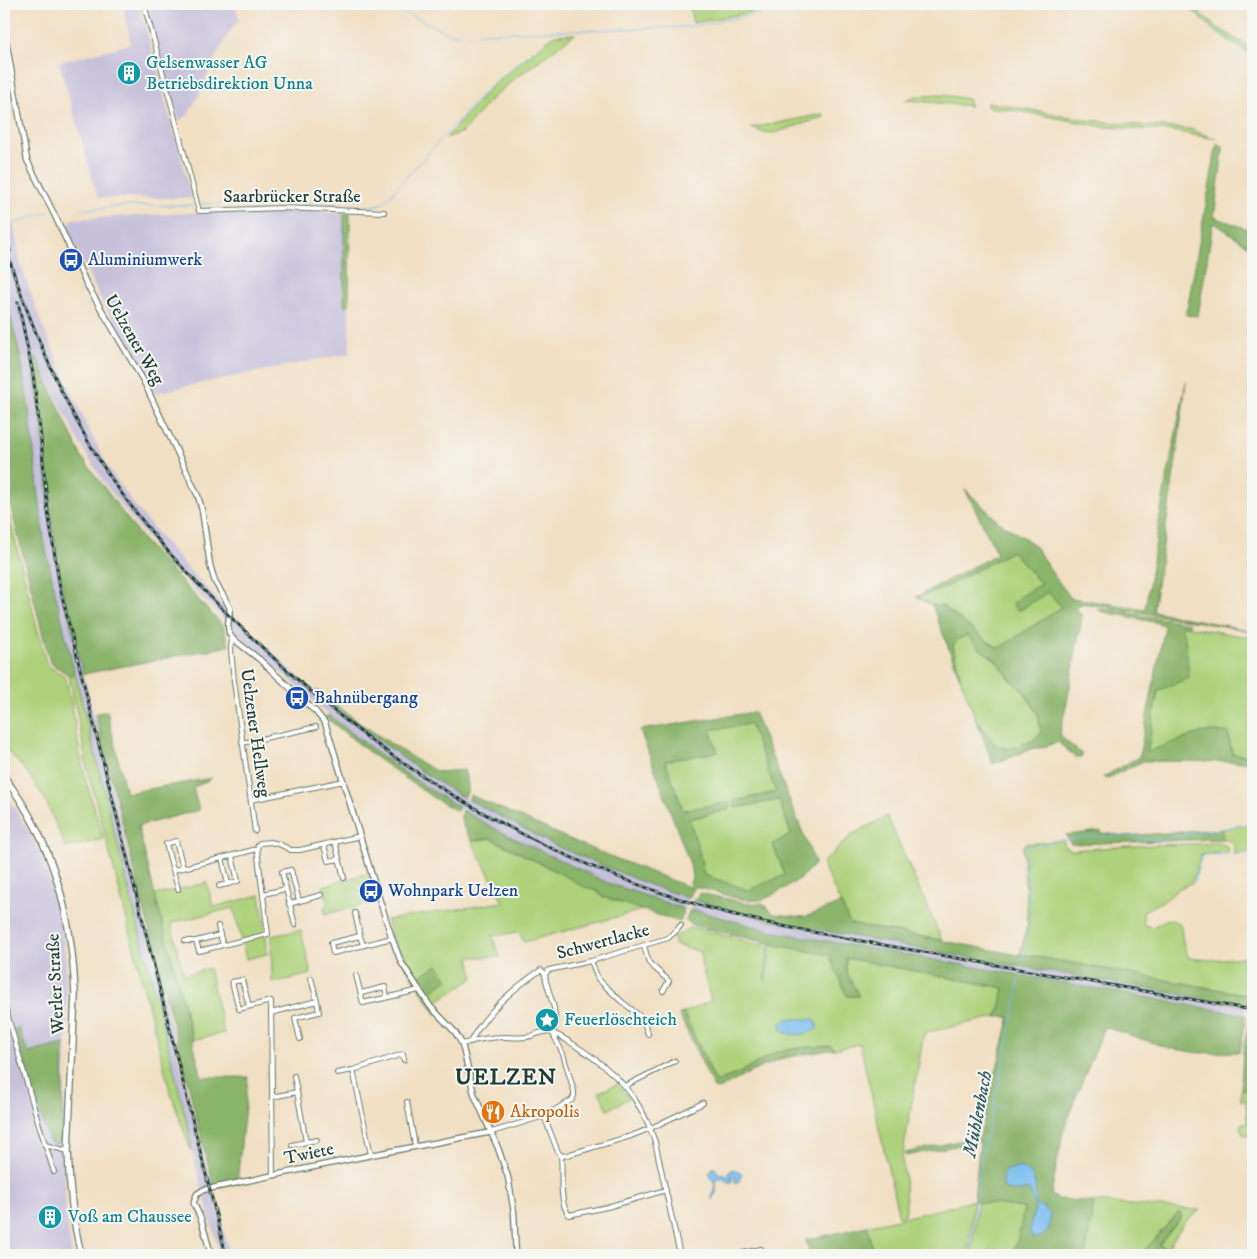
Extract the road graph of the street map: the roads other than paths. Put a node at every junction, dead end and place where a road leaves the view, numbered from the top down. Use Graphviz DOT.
graph roads {
  1 [pos="144,4"];
  2 [pos="4,29"];
  3 [pos="384,212"];
  4 [pos="232,638"];
  5 [pos="316,727"];
  6 [pos="242,743"];
  7 [pos="4,777"];
  8 [pos="344,781"];
  9 [pos="251,800"];
  10 [pos="255,830"];
  11 [pos="360,836"];
  12 [pos="335,842"];
  13 [pos="324,845"];
  14 [pos="258,849"];
  15 [pos="232,856"];
  16 [pos="222,858"];
  17 [pos="339,859"];
  18 [pos="183,868"];
  19 [pos="173,870"];
  20 [pos="344,878"];
  21 [pos="228,884"];
  22 [pos="219,886"];
  23 [pos="178,889"];
  24 [pos="286,889"];
  25 [pos="263,894"];
  26 [pos="321,895"];
  27 [pos="299,901"];
  28 [pos="290,904"];
  29 [pos="355,913"];
  30 [pos="681,924"];
  31 [pos="294,925"];
  32 [pos="218,926"];
  33 [pos="220,935"];
  34 [pos="360,936"];
  35 [pos="392,938"];
  36 [pos="185,941"];
  37 [pos="196,941"];
  38 [pos="222,945"];
  39 [pos="363,945"];
  40 [pos="644,946"];
  41 [pos="592,961"];
  42 [pos="545,974"];
  43 [pos="356,975"];
  44 [pos="311,978"];
  45 [pos="419,990"];
  46 [pos="663,991"];
  47 [pos="361,993"];
  48 [pos="387,997"];
  49 [pos="317,1002"];
  50 [pos="4,1003"];
  51 [pos="249,1006"];
  52 [pos="292,1007"];
  53 [pos="271,1012"];
  54 [pos="295,1018"];
  55 [pos="553,1034"];
  56 [pos="648,1034"];
  57 [pos="300,1039"];
  58 [pos="470,1042"];
  59 [pos="462,1044"];
  60 [pos="404,1060"];
  61 [pos="675,1061"];
  62 [pos="354,1070"];
  63 [pos="337,1074"];
  64 [pos="294,1076"];
  65 [pos="625,1086"];
  66 [pos="297,1092"];
  67 [pos="272,1097"];
  68 [pos="407,1102"];
  69 [pos="703,1103"];
  70 [pos="544,1116"];
  71 [pos="651,1128"];
  72 [pos="492,1132"];
  73 [pos="317,1140"];
  74 [pos="306,1142"];
  75 [pos="45,1145"];
  76 [pos="292,1145"];
  77 [pos="415,1146"];
  78 [pos="68,1151"];
  79 [pos="371,1155"];
  80 [pos="561,1156"];
  81 [pos="54,1172"];
  82 [pos="274,1175"];
  83 [pos="666,1190"];
  84 [pos="761,1249"];
  85 [pos="81,1255"];
  86 [pos="211,1255"];
  87 [pos="516,1255"];
  88 [pos="680,1255"];
  89 [pos="734,1255"];
  1 -- 3 [label="street, Saarbrücker Straße"];
  2 -- 4 [label="street, Uelzener Weg"];
  4 -- 6 [label="street, Uelzener Hellweg"];
  4 -- 8 [label="street"];
  5 -- 6 [label="street"];
  6 -- 9 [label="street, Uelzener Hellweg"];
  7 -- 78 [label="main road, Werler Straße"];
  8 -- 9 [label="street"];
  8 -- 11 [label="street"];
  9 -- 10 [label="street, Uelzener Hellweg"];
  11 -- 12 [label="street"];
  11 -- 35 [label="street"];
  12 -- 13 [label="street"];
  12 -- 17 [label="street"];
  13 -- 14 [label="street"];
  13 -- 17 [label="street"];
  14 -- 15 [label="street"];
  14 -- 25 [label="street"];
  15 -- 16 [label="street"];
  15 -- 21 [label="street"];
  16 -- 18 [label="street"];
  16 -- 21 [label="street"];
  17 -- 20 [label="street"];
  18 -- 19 [label="street"];
  18 -- 19 [label="street"];
  19 -- 23 [label="street"];
  21 -- 22 [label="street"];
  24 -- 25 [label="street"];
  24 -- 27 [label="street"];
  24 -- 28 [label="street"];
  25 -- 38 [label="street"];
  26 -- 27 [label="street"];
  27 -- 28 [label="street"];
  28 -- 31 [label="street"];
  29 -- 34 [label="street"];
  30 -- 40 [label="street, Schwertlacke"];
  32 -- 33 [label="street"];
  33 -- 37 [label="street"];
  33 -- 38 [label="street"];
  34 -- 39 [label="street"];
  34 -- 39 [label="street"];
  35 -- 39 [label="street"];
  35 -- 45 [label="street"];
  36 -- 37 [label="street"];
  37 -- 38 [label="street"];
  40 -- 41 [label="street, Schwertlacke"];
  40 -- 46 [label="street"];
  41 -- 42 [label="street, Schwertlacke"];
  41 -- 56 [label="street"];
  42 -- 55 [label="street"];
  42 -- 58 [label="street, Schwertlacke"];
  43 -- 47 [label="street"];
  44 -- 49 [label="street"];
  45 -- 48 [label="street"];
  45 -- 59 [label="street"];
  47 -- 48 [label="street"];
  47 -- 48 [label="street"];
  49 -- 52 [label="street"];
  49 -- 54 [label="street"];
  50 -- 75 [label="street"];
  51 -- 51 [label="street"];
  51 -- 53 [label="street"];
  52 -- 53 [label="street"];
  52 -- 54 [label="street"];
  53 -- 67 [label="street"];
  54 -- 57 [label="street"];
  55 -- 58 [label="street"];
  55 -- 65 [label="street"];
  55 -- 70 [label="street"];
  58 -- 59 [label="street"];
  59 -- 72 [label="street"];
  60 -- 62 [label="street"];
  61 -- 65 [label="street"];
  62 -- 63 [label="street"];
  62 -- 79 [label="street"];
  64 -- 66 [label="street"];
  65 -- 71 [label="street"];
  66 -- 67 [label="street"];
  66 -- 74 [label="street"];
  67 -- 82 [label="street"];
  68 -- 77 [label="street"];
  69 -- 71 [label="street"];
  70 -- 72 [label="street"];
  70 -- 80 [label="street"];
  71 -- 80 [label="street"];
  71 -- 83 [label="street"];
  72 -- 77 [label="street, Twiete"];
  72 -- 87 [label="street"];
  73 -- 74 [label="street"];
  74 -- 76 [label="street"];
  75 -- 78 [label="street"];
  75 -- 81 [label="street"];
  77 -- 79 [label="street, Twiete"];
  78 -- 85 [label="main road"];
  79 -- 82 [label="street, Twiete"];
  80 -- 83 [label="street"];
  82 -- 86 [label="street, Twiete"];
  83 -- 88 [label="street"];
  84 -- 89 [label="street"];
}
